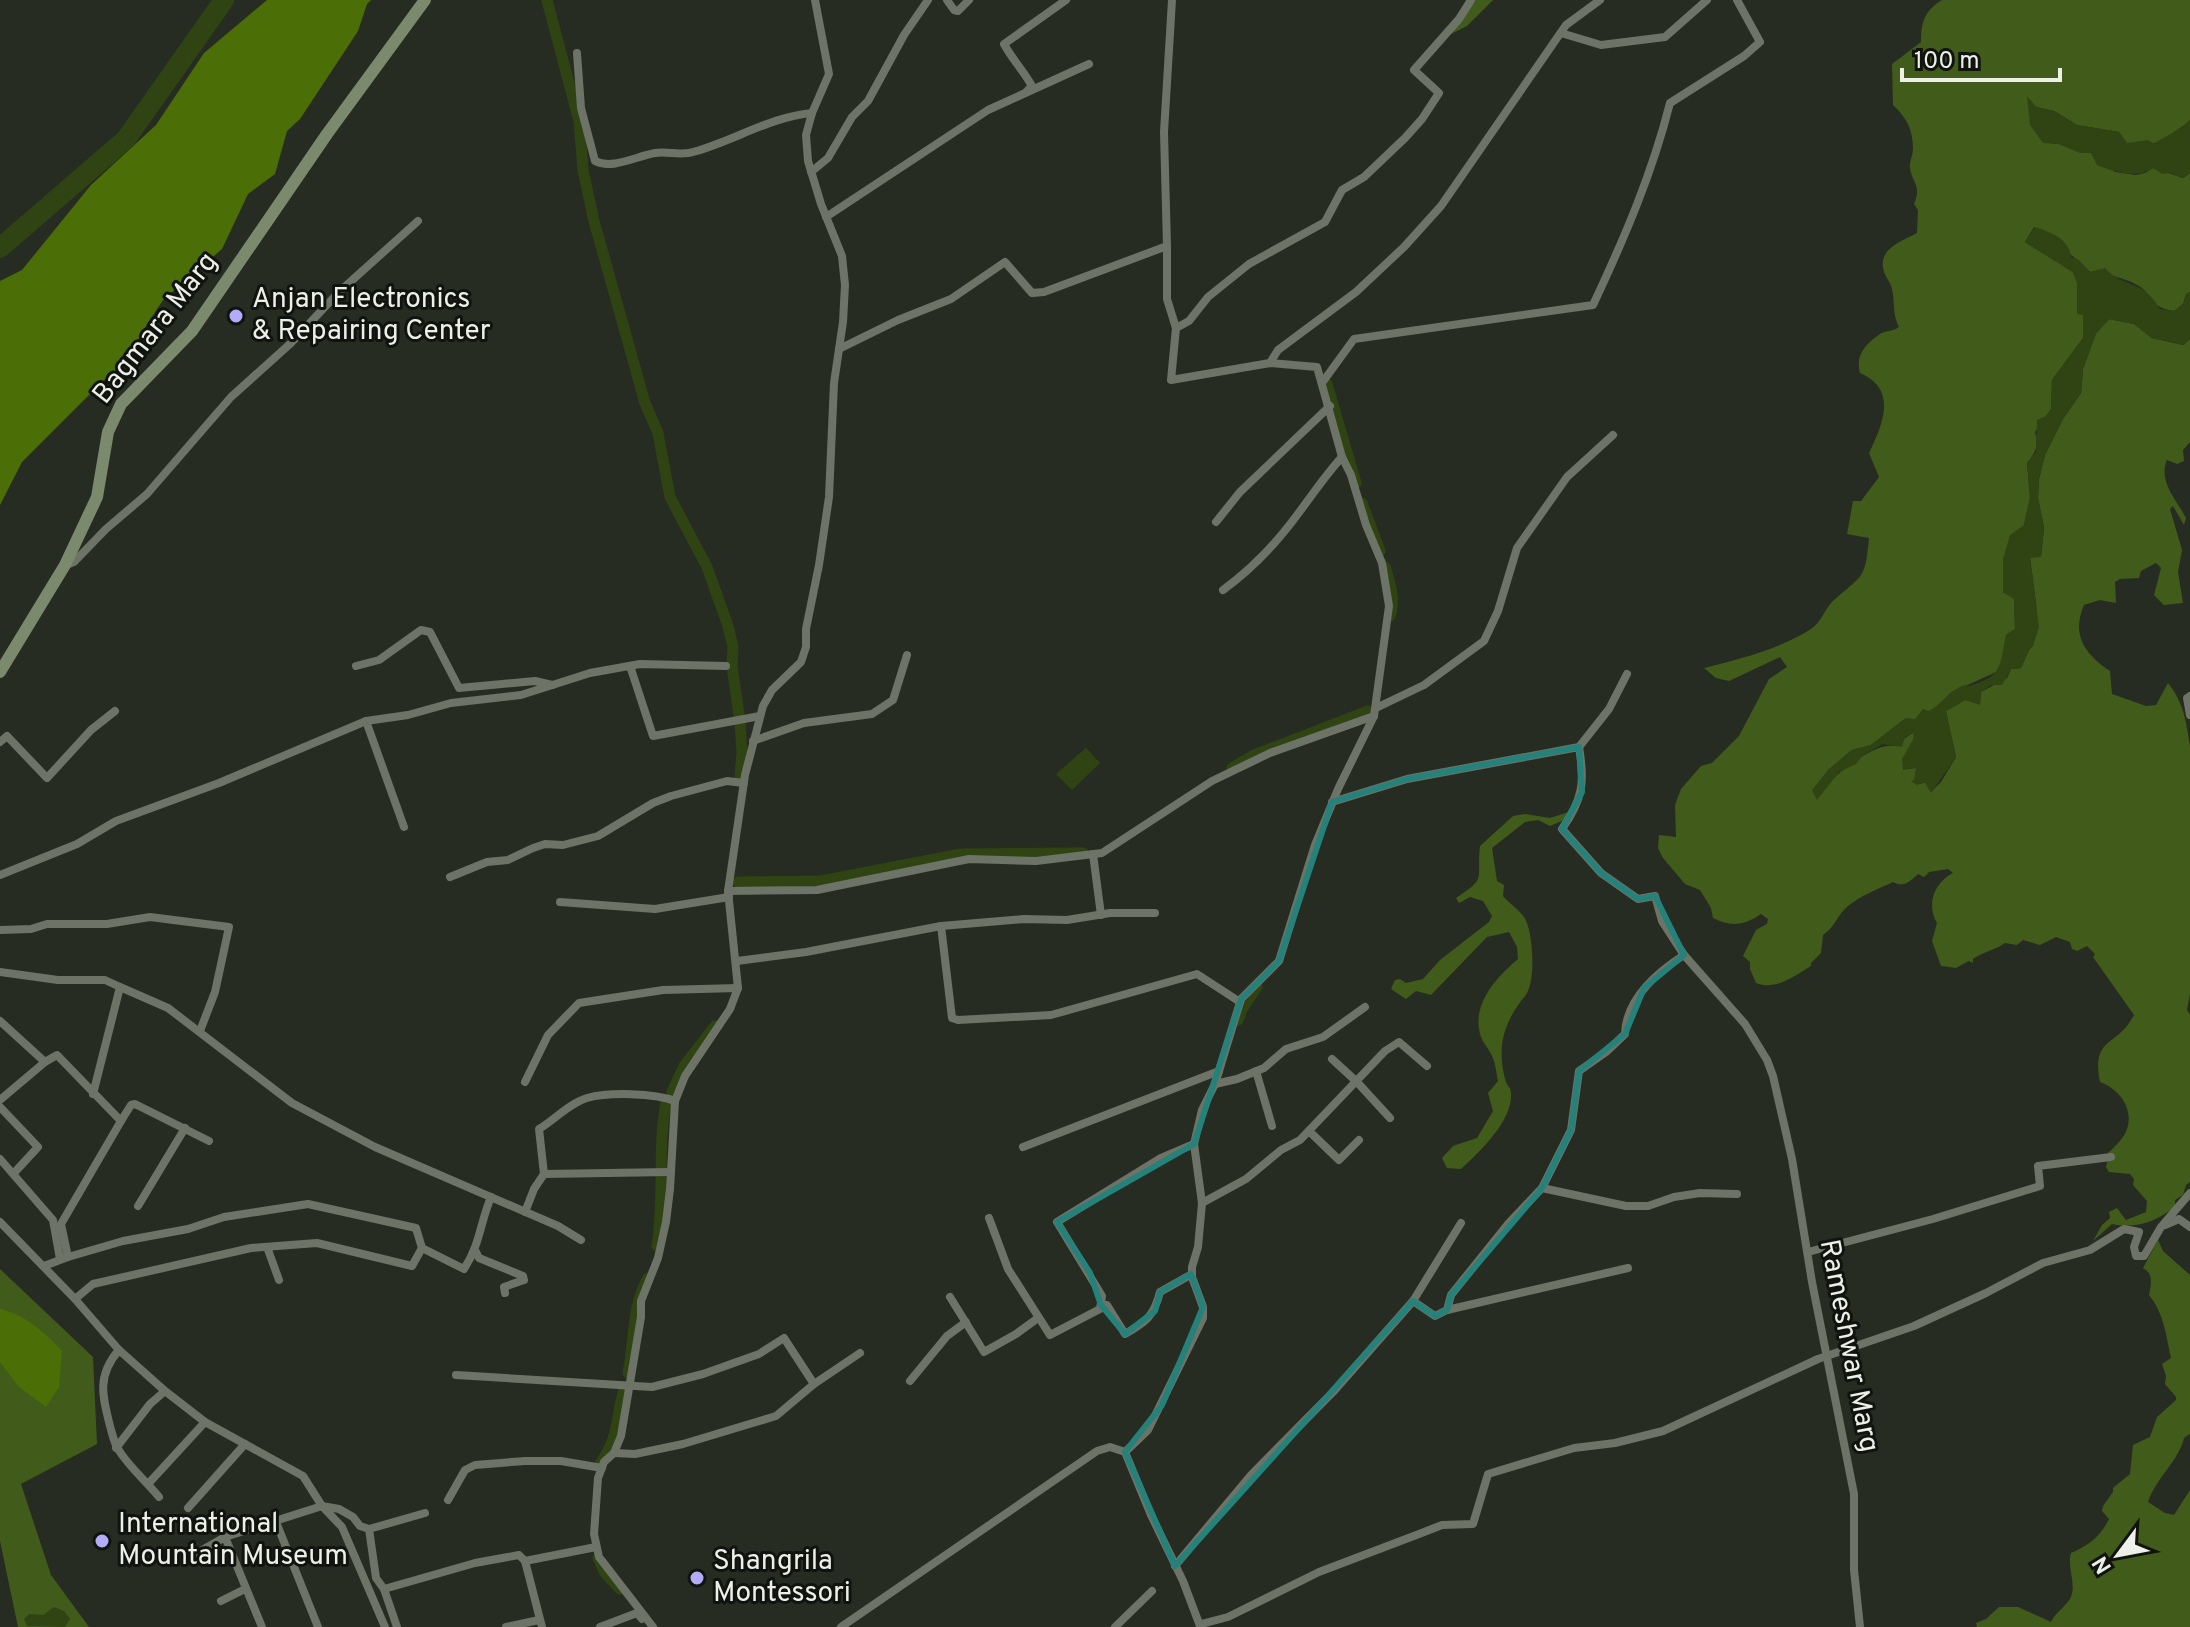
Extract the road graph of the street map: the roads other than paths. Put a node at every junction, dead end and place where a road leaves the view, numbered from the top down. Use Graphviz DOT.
graph roads {
  1 [pos="425,0"];
  2 [pos="815,0"];
  3 [pos="928,0"];
  4 [pos="947,0"];
  5 [pos="969,0"];
  6 [pos="1066,0"];
  7 [pos="1172,0"];
  8 [pos="1471,0"];
  9 [pos="1600,0"];
  10 [pos="1707,0"];
  11 [pos="1737,0"];
  12 [pos="1561,33"];
  13 [pos="577,53"];
  14 [pos="1089,64"];
  15 [pos="1025,93"];
  16 [pos="812,113"];
  17 [pos="811,172"];
  18 [pos="826,217"];
  19 [pos="418,221"];
  20 [pos="1167,246"];
  21 [pos="1176,328"];
  22 [pos="839,349"];
  23 [pos="1270,363"];
  24 [pos="1322,383"];
  25 [pos="1330,406"];
  26 [pos="1613,435"];
  27 [pos="1342,457"];
  28 [pos="1216,522"];
  29 [pos="65,565"];
  30 [pos="1223,590"];
  31 [pos="907,655"];
  32 [pos="356,666"];
  33 [pos="630,666"];
  34 [pos="726,666"];
  35 [pos="0,672"];
  36 [pos="1627,674"];
  37 [pos="553,685"];
  38 [pos="2190,696"];
  39 [pos="115,711"];
  40 [pos="1375,712"];
  41 [pos="2190,715"];
  42 [pos="760,716"];
  43 [pos="366,721"];
  44 [pos="753,741"];
  45 [pos="0,742"];
  46 [pos="1579,747"];
  47 [pos="744,783"];
  48 [pos="1332,802"];
  49 [pos="404,827"];
  50 [pos="1093,854"];
  51 [pos="0,875"];
  52 [pos="450,877"];
  53 [pos="728,894"];
  54 [pos="560,902"];
  55 [pos="1155,913"];
  56 [pos="1101,915"];
  57 [pos="941,926"];
  58 [pos="0,930"];
  59 [pos="1684,955"];
  60 [pos="737,961"];
  61 [pos="0,972"];
  62 [pos="120,987"];
  63 [pos="738,988"];
  64 [pos="1240,1002"];
  65 [pos="1365,1007"];
  66 [pos="0,1021"];
  67 [pos="200,1031"];
  68 [pos="1332,1059"];
  69 [pos="45,1062"];
  70 [pos="1427,1066"];
  71 [pos="1219,1071"];
  72 [pos="1256,1071"];
  73 [pos="525,1082"];
  74 [pos="1357,1082"];
  75 [pos="1215,1084"];
  76 [pos="93,1094"];
  77 [pos="0,1100"];
  78 [pos="675,1101"];
  79 [pos="0,1107"];
  80 [pos="1390,1118"];
  81 [pos="121,1121"];
  82 [pos="1272,1126"];
  83 [pos="185,1128"];
  84 [pos="1309,1131"];
  85 [pos="1359,1140"];
  86 [pos="209,1141"];
  87 [pos="1194,1144"];
  88 [pos="1023,1147"];
  89 [pos="2111,1157"];
  90 [pos="0,1159"];
  91 [pos="665,1172"];
  92 [pos="14,1173"];
  93 [pos="544,1174"];
  94 [pos="1542,1188"];
  95 [pos="2190,1193"];
  96 [pos="1737,1194"];
  97 [pos="491,1197"];
  98 [pos="1202,1203"];
  99 [pos="138,1206"];
  100 [pos="525,1212"];
  101 [pos="989,1218"];
  102 [pos="0,1222"];
  103 [pos="1461,1223"];
  104 [pos="2161,1227"];
  105 [pos="2190,1227"];
  106 [pos="581,1240"];
  107 [pos="267,1247"];
  108 [pos="422,1248"];
  109 [pos="476,1252"];
  110 [pos="1808,1252"];
  111 [pos="64,1258"];
  112 [pos="44,1266"];
  113 [pos="1628,1268"];
  114 [pos="1192,1274"];
  115 [pos="279,1280"];
  116 [pos="505,1293"];
  117 [pos="950,1297"];
  118 [pos="75,1299"];
  119 [pos="1413,1301"];
  120 [pos="1101,1305"];
  121 [pos="1447,1310"];
  122 [pos="1038,1318"];
  123 [pos="966,1322"];
  124 [pos="119,1350"];
  125 [pos="860,1353"];
  126 [pos="1828,1358"];
  127 [pos="456,1375"];
  128 [pos="910,1381"];
  129 [pos="814,1384"];
  130 [pos="628,1387"];
  131 [pos="165,1391"];
  132 [pos="205,1422"];
  133 [pos="245,1444"];
  134 [pos="116,1448"];
  135 [pos="1125,1452"];
  136 [pos="614,1453"];
  137 [pos="602,1468"];
  138 [pos="148,1484"];
  139 [pos="159,1497"];
  140 [pos="448,1500"];
  141 [pos="322,1506"];
  142 [pos="188,1508"];
  143 [pos="425,1513"];
  144 [pos="276,1522"];
  145 [pos="369,1529"];
  146 [pos="225,1537"];
  147 [pos="596,1547"];
  148 [pos="197,1553"];
  149 [pos="525,1561"];
  150 [pos="1175,1566"];
  151 [pos="245,1589"];
  152 [pos="384,1589"];
  153 [pos="1152,1591"];
  154 [pos="221,1601"];
  155 [pos="541,1623"];
  156 [pos="1201,1626"];
  157 [pos="262,1627"];
  158 [pos="318,1627"];
  159 [pos="385,1627"];
  160 [pos="397,1627"];
  161 [pos="506,1627"];
  162 [pos="600,1627"];
  163 [pos="651,1627"];
  164 [pos="841,1627"];
  165 [pos="1115,1627"];
  166 [pos="1860,1627"];
  1 -- 29 [label="main road, Bagmara Marg"];
  2 -- 16 [label="street"];
  3 -- 17 [label="street"];
  4 -- 5 [label="street"];
  6 -- 15 [label="street"];
  7 -- 20 [label="street"];
  8 -- 21 [label="street"];
  9 -- 12 [label="street"];
  10 -- 12 [label="street"];
  11 -- 24 [label="street"];
  12 -- 23 [label="street"];
  13 -- 16 [label="street"];
  14 -- 15 [label="street"];
  15 -- 18 [label="street"];
  16 -- 17 [label="street"];
  17 -- 18 [label="street"];
  18 -- 22 [label="street"];
  19 -- 29 [label="street"];
  20 -- 21 [label="street"];
  20 -- 22 [label="street"];
  21 -- 23 [label="street"];
  22 -- 42 [label="street"];
  23 -- 24 [label="street"];
  24 -- 25 [label="street"];
  25 -- 27 [label="street"];
  25 -- 28 [label="street"];
  26 -- 40 [label="street"];
  27 -- 30 [label="street"];
  27 -- 40 [label="street"];
  29 -- 35 [label="main road, Bagmara Marg"];
  31 -- 44 [label="street"];
  32 -- 37 [label="street"];
  33 -- 34 [label="street"];
  33 -- 37 [label="street"];
  33 -- 42 [label="street"];
  36 -- 46 [label="street"];
  37 -- 43 [label="street"];
  38 -- 41 [label="street"];
  39 -- 45 [label="street"];
  40 -- 48 [label="street"];
  40 -- 50 [label="street"];
  42 -- 44 [label="street"];
  43 -- 49 [label="street"];
  43 -- 51 [label="street"];
  44 -- 47 [label="street"];
  46 -- 48 [label="street"];
  46 -- 59 [label="street, Rameshwar Marg"];
  47 -- 52 [label="street"];
  47 -- 53 [label="street"];
  48 -- 64 [label="street"];
  50 -- 53 [label="street"];
  50 -- 56 [label="street"];
  53 -- 54 [label="street"];
  53 -- 60 [label="street"];
  55 -- 56 [label="street"];
  56 -- 57 [label="street"];
  57 -- 60 [label="street"];
  57 -- 64 [label="street"];
  58 -- 67 [label="street"];
  59 -- 94 [label="street"];
  59 -- 110 [label="street, Rameshwar Marg"];
  60 -- 63 [label="street"];
  61 -- 62 [label="street"];
  62 -- 67 [label="street"];
  62 -- 76 [label="street"];
  63 -- 73 [label="street"];
  63 -- 78 [label="street"];
  64 -- 71 [label="street"];
  65 -- 72 [label="street"];
  66 -- 69 [label="street"];
  67 -- 97 [label="street"];
  68 -- 74 [label="street"];
  69 -- 76 [label="street"];
  69 -- 77 [label="street"];
  70 -- 74 [label="street"];
  71 -- 75 [label="street"];
  71 -- 88 [label="street"];
  72 -- 75 [label="street"];
  72 -- 82 [label="street"];
  74 -- 80 [label="street"];
  74 -- 84 [label="street"];
  75 -- 87 [label="street"];
  76 -- 81 [label="street"];
  78 -- 91 [label="street"];
  78 -- 93 [label="street"];
  79 -- 92 [label="street"];
  81 -- 83 [label="street"];
  81 -- 111 [label="street"];
  83 -- 86 [label="street"];
  83 -- 99 [label="street"];
  84 -- 85 [label="street"];
  84 -- 98 [label="street"];
  87 -- 98 [label="street"];
  87 -- 120 [label="street"];
  89 -- 110 [label="street"];
  90 -- 92 [label="street"];
  91 -- 93 [label="street"];
  91 -- 130 [label="street"];
  92 -- 111 [label="street"];
  93 -- 100 [label="street"];
  94 -- 96 [label="street"];
  94 -- 121 [label="street"];
  95 -- 104 [label="street"];
  97 -- 100 [label="street"];
  97 -- 109 [label="street"];
  98 -- 114 [label="street"];
  100 -- 106 [label="street"];
  101 -- 122 [label="street"];
  102 -- 112 [label="street"];
  103 -- 119 [label="street"];
  104 -- 105 [label="street"];
  104 -- 126 [label="street"];
  107 -- 108 [label="street"];
  107 -- 115 [label="street"];
  107 -- 118 [label="street"];
  108 -- 109 [label="street"];
  108 -- 111 [label="street"];
  109 -- 116 [label="street"];
  110 -- 126 [label="street, Rameshwar Marg"];
  111 -- 112 [label="street"];
  112 -- 118 [label="street"];
  113 -- 121 [label="street"];
  114 -- 120 [label="street"];
  114 -- 135 [label="street"];
  117 -- 123 [label="street"];
  118 -- 124 [label="street"];
  119 -- 121 [label="street"];
  119 -- 150 [label="street"];
  120 -- 122 [label="street"];
  122 -- 123 [label="street"];
  123 -- 128 [label="street"];
  124 -- 131 [label="street"];
  124 -- 134 [label="street"];
  125 -- 129 [label="street"];
  126 -- 156 [label="street"];
  126 -- 166 [label="street, Rameshwar Marg"];
  127 -- 130 [label="street"];
  129 -- 130 [label="street"];
  129 -- 136 [label="street"];
  130 -- 136 [label="street"];
  131 -- 132 [label="street"];
  131 -- 134 [label="street"];
  132 -- 133 [label="street"];
  132 -- 138 [label="street"];
  133 -- 141 [label="street"];
  133 -- 142 [label="street"];
  134 -- 138 [label="street"];
  135 -- 150 [label="street"];
  135 -- 164 [label="street"];
  136 -- 137 [label="street"];
  137 -- 140 [label="street"];
  137 -- 147 [label="street"];
  138 -- 139 [label="street"];
  141 -- 144 [label="street"];
  141 -- 145 [label="street"];
  141 -- 159 [label="street"];
  143 -- 145 [label="street"];
  144 -- 146 [label="street"];
  144 -- 158 [label="street"];
  145 -- 152 [label="street"];
  146 -- 148 [label="street"];
  146 -- 151 [label="street"];
  147 -- 149 [label="street"];
  147 -- 163 [label="street"];
  149 -- 152 [label="street"];
  149 -- 155 [label="street"];
  150 -- 156 [label="street"];
  151 -- 154 [label="street"];
  151 -- 157 [label="street"];
  152 -- 160 [label="street"];
  153 -- 165 [label="street"];
  155 -- 161 [label="street"];
  162 -- 163 [label="street"];
}
